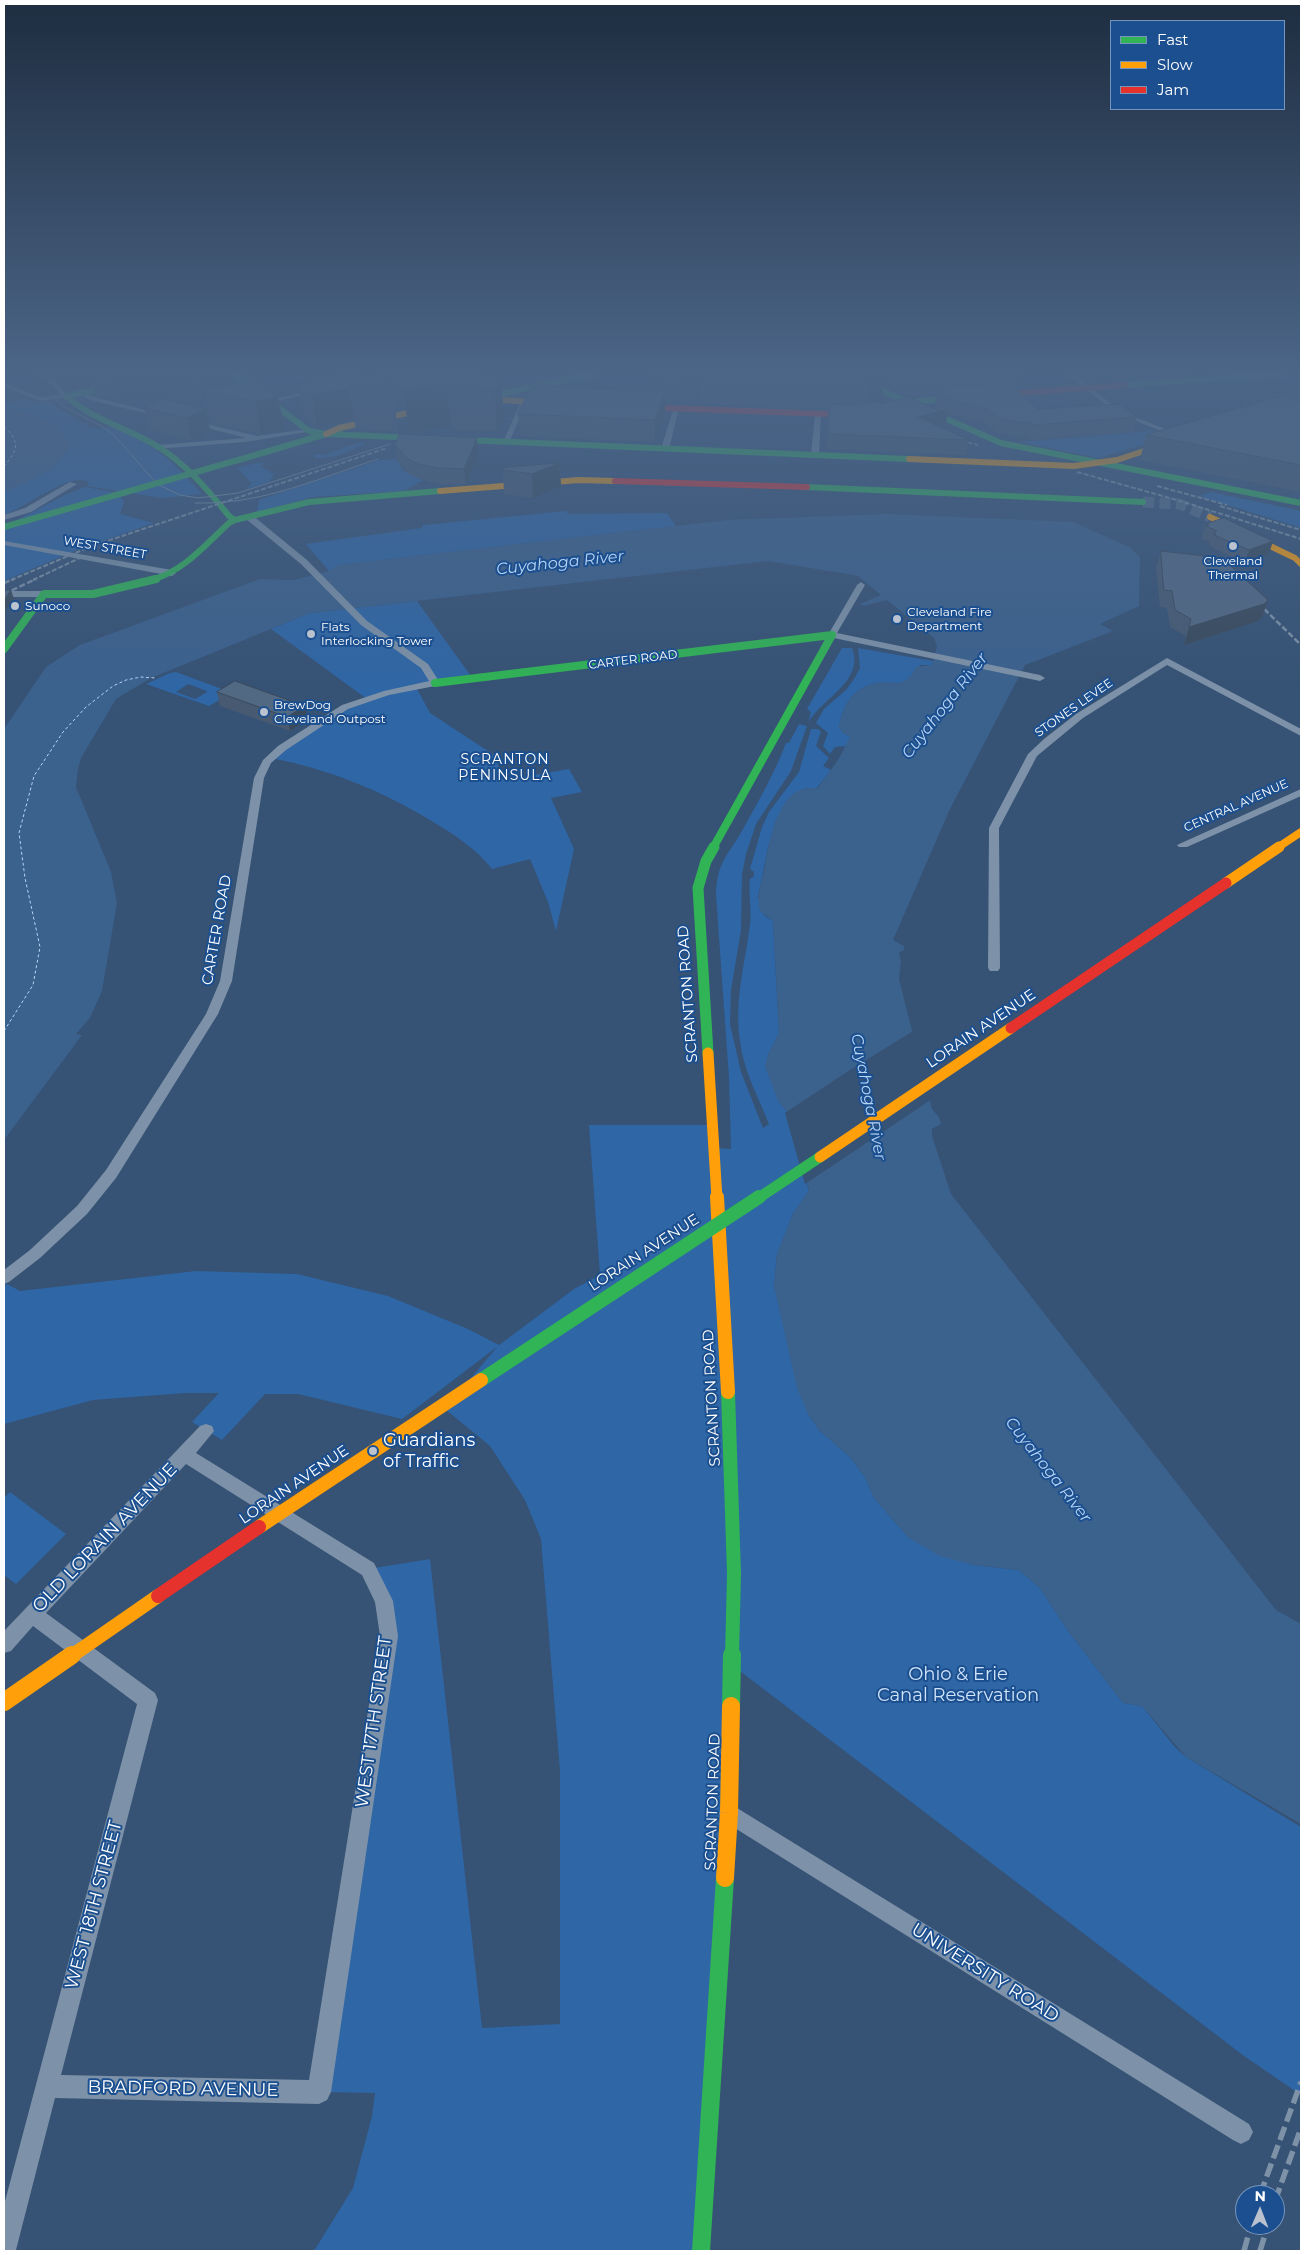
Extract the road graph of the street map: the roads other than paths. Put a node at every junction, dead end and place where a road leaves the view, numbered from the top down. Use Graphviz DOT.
graph roads {
  1 [pos="171,479"];
  2 [pos="195,479"];
  3 [pos="1152,479"];
  4 [pos="1186,479"];
  5 [pos="73,484"];
  6 [pos="1144,502"];
  7 [pos="1301,503"];
  8 [pos="1301,511"];
  9 [pos="249,517"];
  10 [pos="1210,517"];
  11 [pos="4,518"];
  12 [pos="235,520"];
  13 [pos="4,527"];
  14 [pos="4,543"];
  15 [pos="1301,564"];
  16 [pos="172,573"];
  17 [pos="861,585"];
  18 [pos="4,594"];
  19 [pos="44,594"];
  20 [pos="832,635"];
  21 [pos="4,649"];
  22 [pos="1040,678"];
  23 [pos="434,683"];
  24 [pos="1301,733"];
  25 [pos="1301,792"];
  26 [pos="1301,832"];
  27 [pos="1182,845"];
  28 [pos="994,968"];
  29 [pos="4,1278"];
  30 [pos="206,1431"];
  31 [pos="184,1454"];
  32 [pos="32,1614"];
  33 [pos="4,1644"];
  34 [pos="4,1702"];
  35 [pos="729,1813"];
  36 [pos="46,2086"];
  37 [pos="319,2092"];
  38 [pos="1241,2132"];
  39 [pos="4,2250"];
  40 [pos="702,2251"];
  1 -- 13 [label="street, bridge"];
  2 -- 12 [label="street"];
  3 -- 8 [label="street"];
  4 -- 7 [label="street"];
  5 -- 11 [label="street"];
  6 -- 9 [label="street"];
  9 -- 12 [label="street"];
  9 -- 23 [label="street"];
  10 -- 15 [label="street"];
  12 -- 16 [label="street"];
  14 -- 16 [label="street, WEST STREET"];
  16 -- 19 [label="street"];
  17 -- 20 [label="street, SCRANTON ROAD"];
  18 -- 19 [label="street"];
  19 -- 21 [label="street"];
  20 -- 22 [label="street"];
  20 -- 23 [label="street, CARTER ROAD"];
  20 -- 35 [label="street, SCRANTON ROAD"];
  23 -- 29 [label="street, CARTER ROAD"];
  24 -- 28 [label="street, STONES LEVEE"];
  25 -- 27 [label="street, CENTRAL AVENUE"];
  26 -- 34 [label="street, LORAIN AVENUE, bridge"];
  30 -- 31 [label="street, OLD LORAIN AVENUE"];
  31 -- 32 [label="street, OLD LORAIN AVENUE"];
  31 -- 37 [label="street, WEST 17TH STREET"];
  32 -- 33 [label="street, OLD LORAIN AVENUE"];
  32 -- 36 [label="street, WEST 18TH STREET"];
  35 -- 38 [label="street, UNIVERSITY ROAD"];
  35 -- 40 [label="street, SCRANTON ROAD"];
  36 -- 37 [label="street, BRADFORD AVENUE"];
  36 -- 39 [label="street, WEST 18TH STREET"];
}
